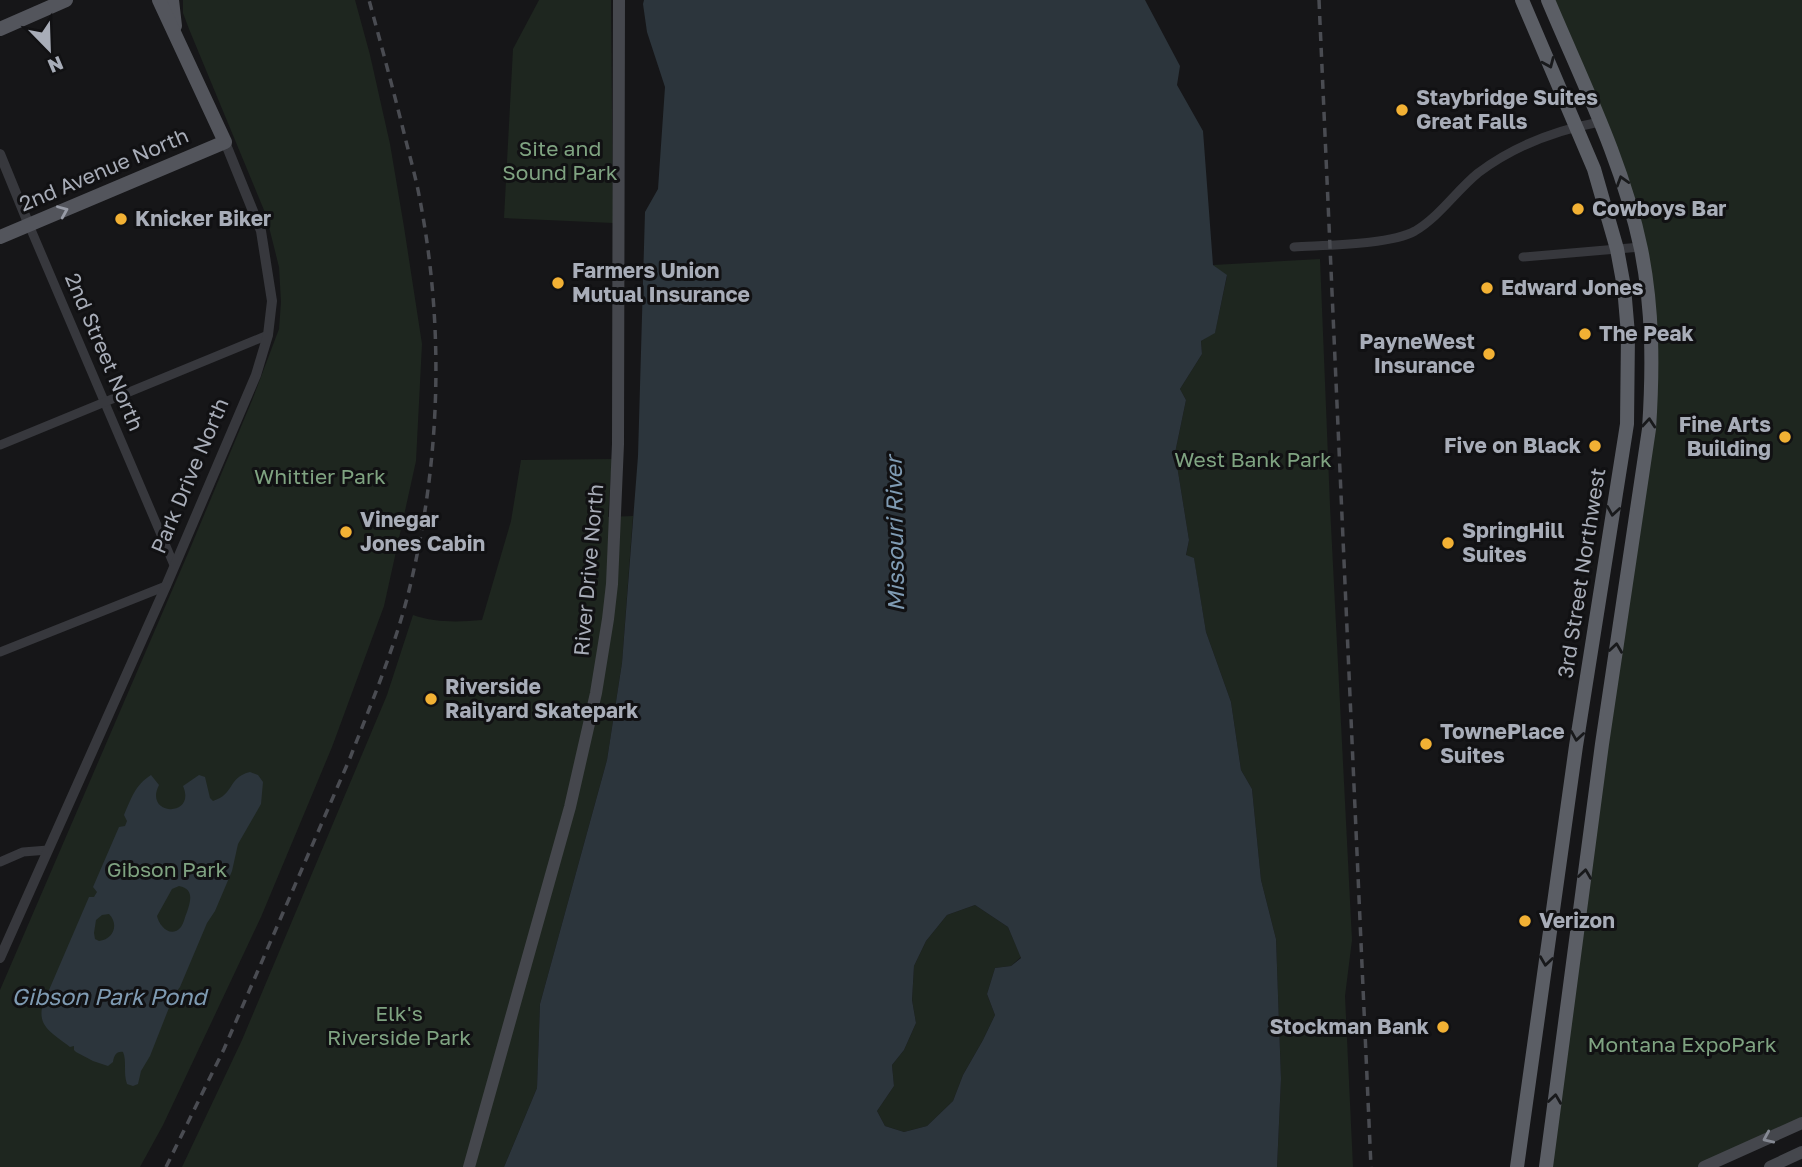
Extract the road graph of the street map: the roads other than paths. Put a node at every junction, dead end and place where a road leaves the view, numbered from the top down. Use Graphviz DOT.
graph roads {
  1 [pos="66,0"];
  2 [pos="159,0"];
  3 [pos="172,0"];
  4 [pos="619,0"];
  5 [pos="1522,0"];
  6 [pos="1548,0"];
  7 [pos="0,29"];
  8 [pos="177,38"];
  9 [pos="1600,122"];
  10 [pos="1576,126"];
  11 [pos="225,142"];
  12 [pos="0,154"];
  13 [pos="29,225"];
  14 [pos="0,237"];
  15 [pos="1294,247"];
  16 [pos="1641,247"];
  17 [pos="1616,249"];
  18 [pos="1523,257"];
  19 [pos="268,335"];
  20 [pos="104,401"];
  21 [pos="0,444"];
  22 [pos="174,565"];
  23 [pos="166,586"];
  24 [pos="0,652"];
  25 [pos="47,850"];
  26 [pos="0,862"];
  27 [pos="0,958"];
  28 [pos="1802,1123"];
  29 [pos="1802,1152"];
  30 [pos="469,1167"];
  31 [pos="1517,1167"];
  32 [pos="1546,1167"];
  33 [pos="1704,1167"];
  34 [pos="1770,1167"];
  1 -- 7 [label="main road"];
  2 -- 8 [label="main road, Park Drive North"];
  3 -- 8 [label="main road"];
  4 -- 30 [label="main road, River Drive North"];
  5 -- 10 [label="highway, 3rd Street Northwest, one-way"];
  6 -- 9 [label="highway, 3rd Street Northwest"];
  8 -- 11 [label="main road, Park Drive North"];
  9 -- 10 [label="street"];
  16 -- 9 [label="highway, 3rd Street Northwest, one-way"];
  10 -- 15 [label="street"];
  10 -- 17 [label="highway, 3rd Street Northwest"];
  13 -- 11 [label="main road, 2nd Avenue North, one-way"];
  11 -- 19 [label="street, Park Drive North"];
  12 -- 13 [label="street, 2nd Street North"];
  13 -- 14 [label="main road, 2nd Avenue North"];
  13 -- 20 [label="street, 2nd Street North"];
  16 -- 17 [label="street"];
  32 -- 16 [label="highway, 3rd Street Northwest, one-way"];
  17 -- 18 [label="street"];
  17 -- 31 [label="highway, 3rd Street Northwest, one-way"];
  19 -- 20 [label="street"];
  19 -- 22 [label="street, Park Drive North"];
  20 -- 21 [label="street"];
  20 -- 22 [label="street, 2nd Street North"];
  22 -- 23 [label="street, Park Drive North"];
  23 -- 24 [label="street"];
  23 -- 25 [label="street, Park Drive North"];
  25 -- 26 [label="street"];
  25 -- 27 [label="street, Park Drive North"];
  28 -- 33 [label="main road, one-way"];
  29 -- 34 [label="main road"];
}
